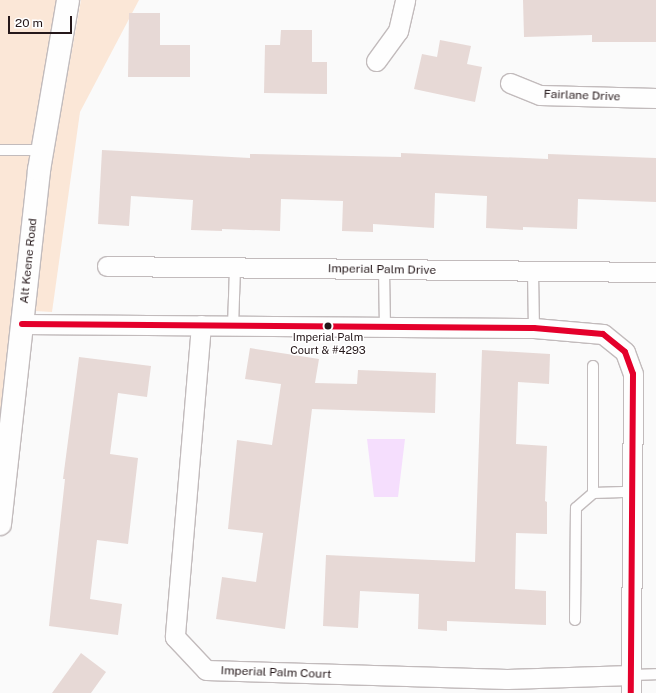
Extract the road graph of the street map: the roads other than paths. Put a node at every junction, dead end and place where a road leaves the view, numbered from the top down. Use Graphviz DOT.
graph roads {
  1 [pos="68,0"];
  2 [pos="405,0"];
  3 [pos="376,61"];
  4 [pos="510,82"];
  5 [pos="656,98"];
  6 [pos="0,150"];
  7 [pos="42,150"];
  8 [pos="107,266"];
  9 [pos="234,268"];
  10 [pos="384,270"];
  11 [pos="533,272"];
  12 [pos="656,272"];
  13 [pos="22,324"];
  14 [pos="201,325"];
  15 [pos="233,326"];
  16 [pos="385,327"];
  17 [pos="534,328"];
  18 [pos="593,366"];
  19 [pos="631,492"];
  20 [pos="592,493"];
  21 [pos="0,524"];
  22 [pos="575,620"];
  23 [pos="656,674"];
  24 [pos="631,684"];
  1 -- 7 [label="street, Alt Keene Road"];
  2 -- 3 [label="street"];
  4 -- 5 [label="street, Fairlane Drive"];
  6 -- 7 [label="lane"];
  7 -- 13 [label="street, Alt Keene Road"];
  8 -- 9 [label="street, Imperial Palm Drive"];
  9 -- 10 [label="street, Imperial Palm Drive"];
  9 -- 15 [label="lane"];
  10 -- 11 [label="street, Imperial Palm Drive"];
  10 -- 16 [label="lane"];
  11 -- 12 [label="street, Imperial Palm Drive"];
  11 -- 17 [label="lane"];
  13 -- 14 [label="street"];
  13 -- 21 [label="street, Alt Keene Road"];
  14 -- 15 [label="street"];
  14 -- 24 [label="street, Imperial Palm Court"];
  15 -- 16 [label="street"];
  16 -- 17 [label="street"];
  17 -- 19 [label="street"];
  18 -- 20 [label="lane"];
  19 -- 20 [label="lane"];
  19 -- 24 [label="street"];
  20 -- 22 [label="lane"];
  23 -- 24 [label="lane"];
}
